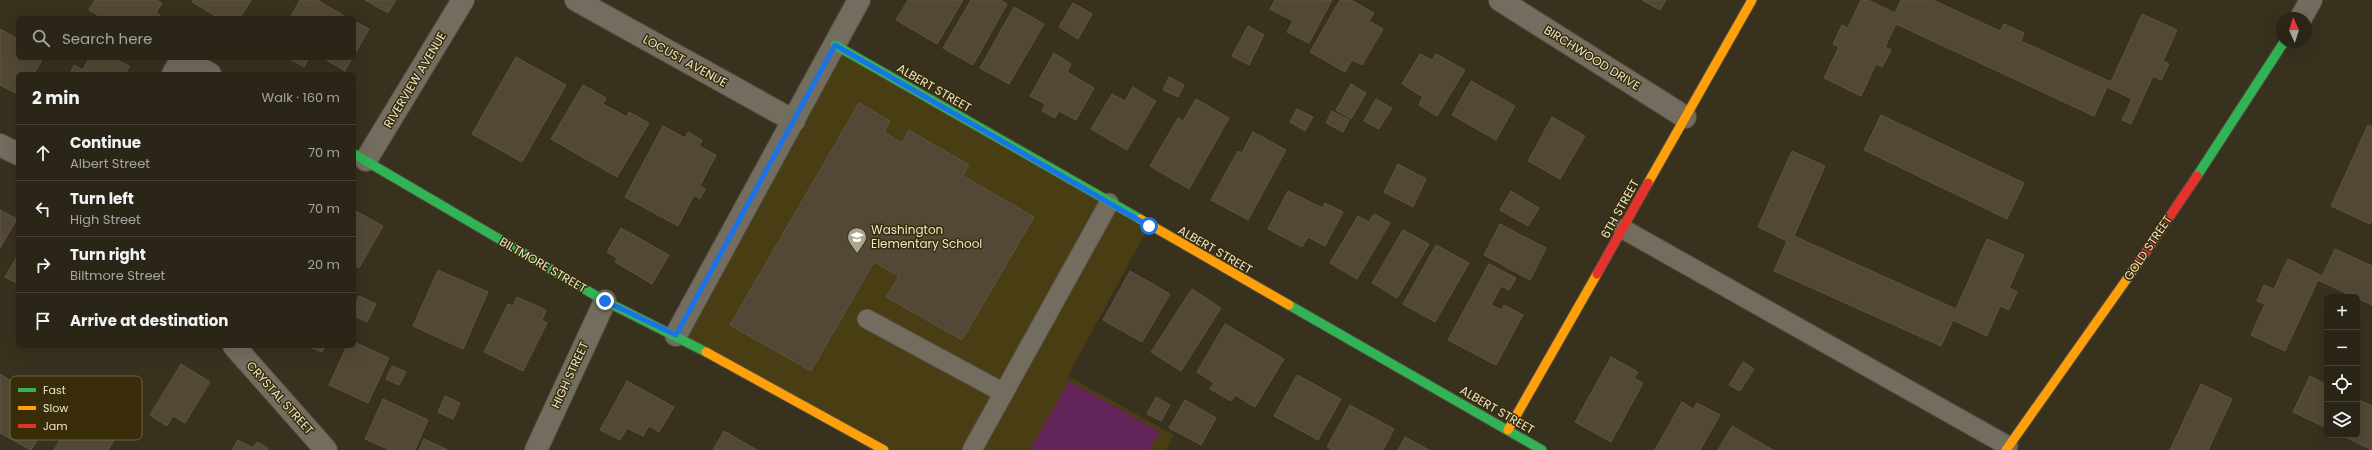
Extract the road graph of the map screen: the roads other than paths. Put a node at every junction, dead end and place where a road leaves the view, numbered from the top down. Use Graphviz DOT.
graph roads {
  1 [pos="464,0"];
  2 [pos="576,0"];
  3 [pos="859,0"];
  4 [pos="1500,0"];
  5 [pos="1752,0"];
  6 [pos="2311,0"];
  7 [pos="2304,12"];
  8 [pos="835,45"];
  9 [pos="2280,48"];
  10 [pos="181,60"];
  11 [pos="186,60"];
  12 [pos="174,72"];
  13 [pos="206,72"];
  14 [pos="1684,117"];
  15 [pos="794,122"];
  16 [pos="0,145"];
  17 [pos="16,153"];
  18 [pos="360,157"];
  19 [pos="1109,203"];
  20 [pos="1623,229"];
  21 [pos="605,301"];
  22 [pos="867,319"];
  23 [pos="676,335"];
  24 [pos="236,348"];
  25 [pos="1004,392"];
  26 [pos="1508,430"];
  27 [pos="2007,448"];
  28 [pos="326,450"];
  29 [pos="536,450"];
  30 [pos="884,450"];
  31 [pos="972,450"];
  32 [pos="1542,450"];
  1 -- 18 [label="street, RIVERVIEW AVENUE"];
  2 -- 15 [label="street, LOCUST AVENUE"];
  3 -- 8 [label="street"];
  4 -- 14 [label="street, BIRCHWOOD DRIVE"];
  5 -- 14 [label="street, 6TH STREET"];
  6 -- 7 [label="street"];
  8 -- 15 [label="street"];
  8 -- 19 [label="street, ALBERT STREET"];
  9 -- 27 [label="street, GOLD STREET"];
  10 -- 12 [label="street"];
  11 -- 13 [label="street"];
  14 -- 20 [label="street, 6TH STREET"];
  15 -- 23 [label="street"];
  16 -- 17 [label="street"];
  18 -- 21 [label="street, BILTMORE STREET"];
  19 -- 25 [label="lane"];
  19 -- 26 [label="street, ALBERT STREET"];
  20 -- 26 [label="street, 6TH STREET"];
  20 -- 27 [label="lane"];
  21 -- 23 [label="street, BILTMORE STREET"];
  21 -- 29 [label="street, HIGH STREET"];
  22 -- 25 [label="lane"];
  23 -- 30 [label="street, BILTMORE STREET"];
  24 -- 28 [label="street, CRYSTAL STREET"];
  25 -- 31 [label="lane"];
  26 -- 32 [label="street, ALBERT STREET"];
}
